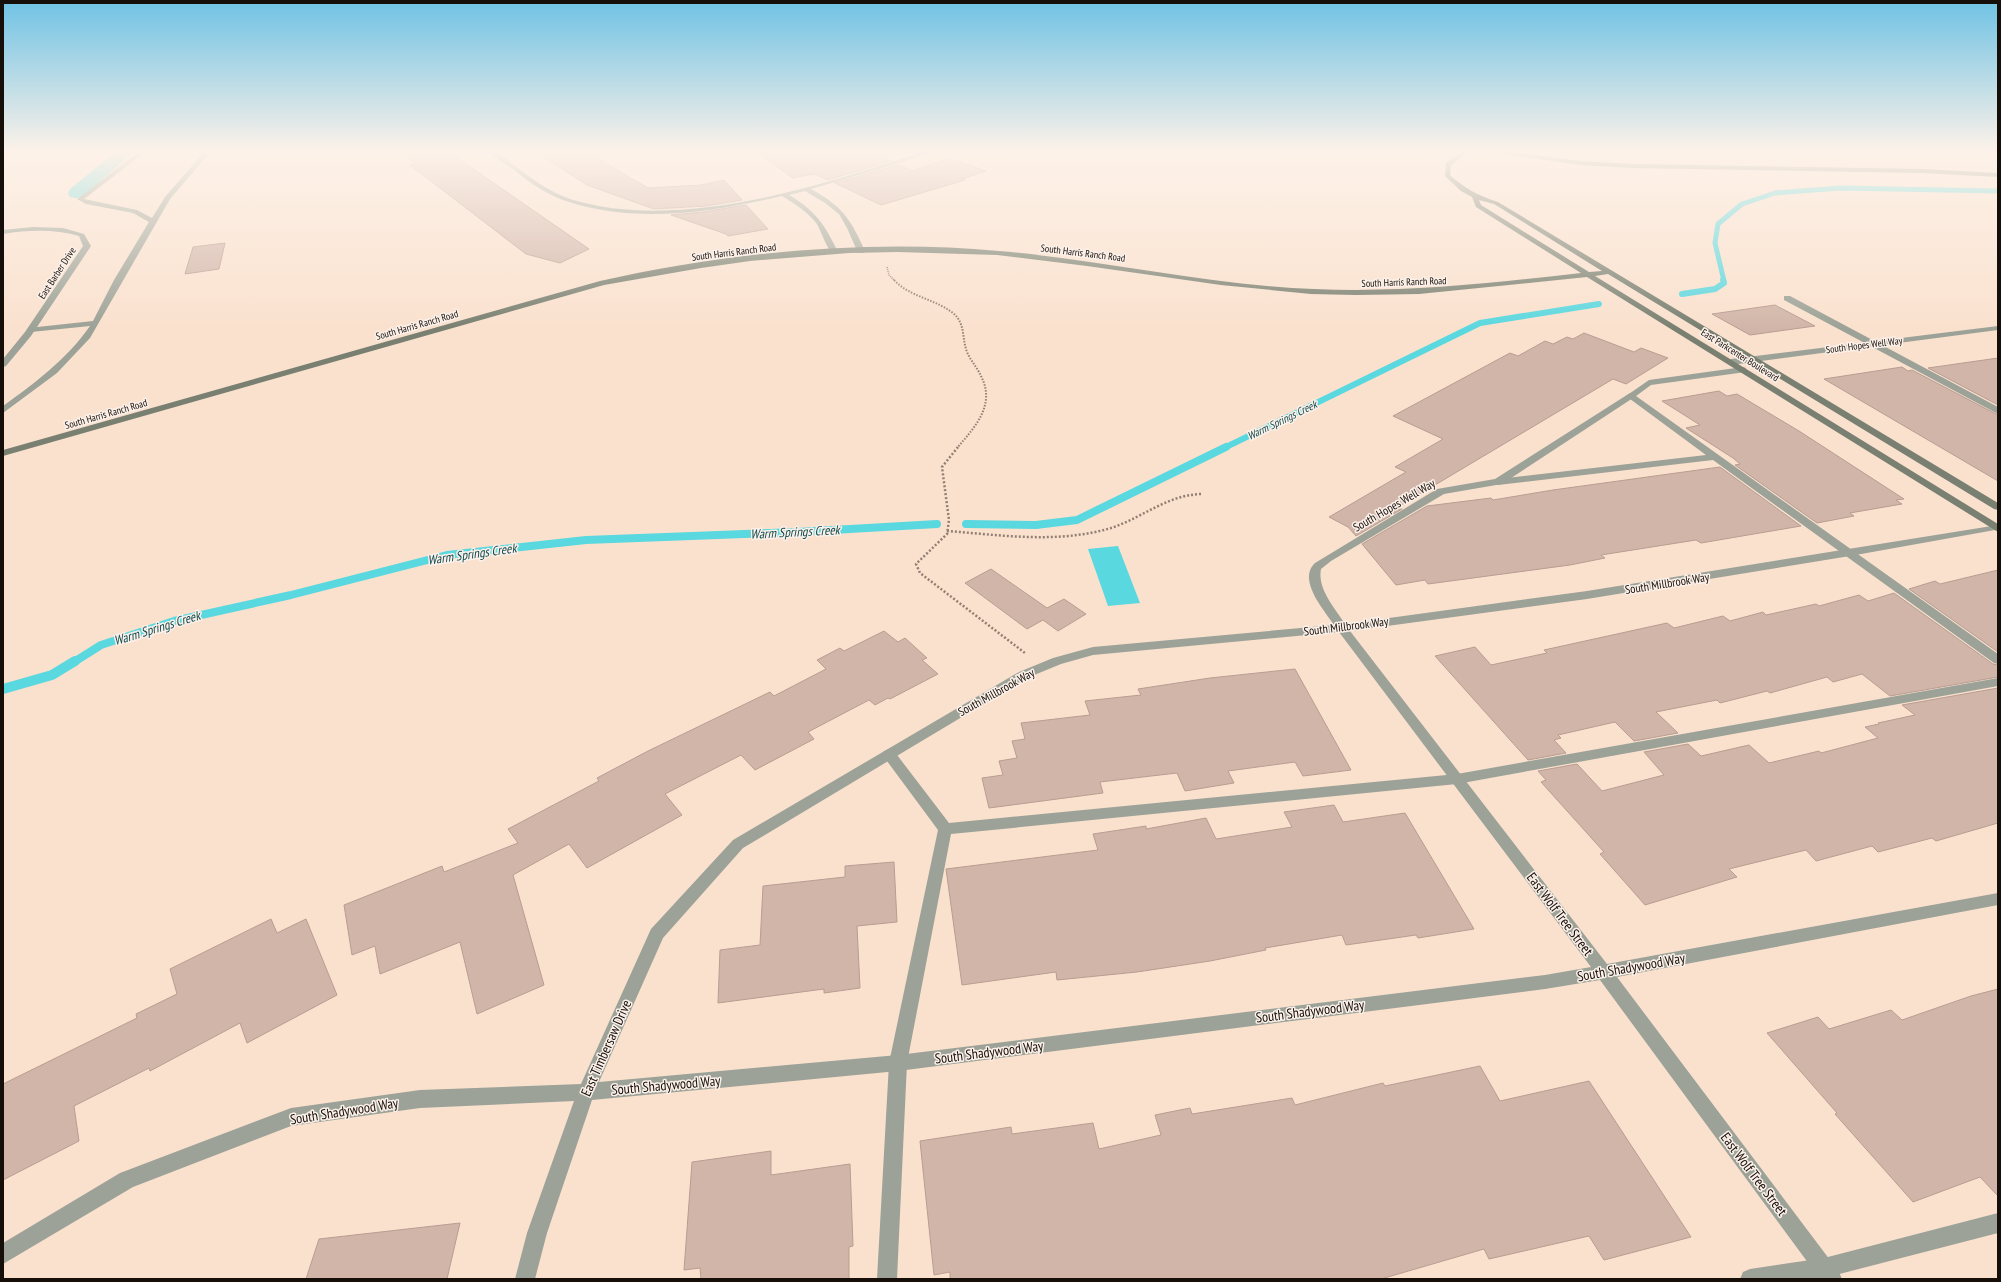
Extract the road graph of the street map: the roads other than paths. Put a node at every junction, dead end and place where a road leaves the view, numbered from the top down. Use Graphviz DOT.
graph roads {
  1 [pos="129,210"];
  2 [pos="161,210"];
  3 [pos="619,210"];
  4 [pos="689,210"];
  5 [pos="808,210"];
  6 [pos="839,210"];
  7 [pos="1484,210"];
  8 [pos="1507,210"];
  9 [pos="153,222"];
  10 [pos="3,232"];
  11 [pos="861,251"];
  12 [pos="834,252"];
  13 [pos="1609,272"];
  14 [pos="1589,274"];
  15 [pos="1787,298"];
  16 [pos="96,323"];
  17 [pos="1998,328"];
  18 [pos="31,330"];
  19 [pos="1873,344"];
  20 [pos="1754,359"];
  21 [pos="1731,362"];
  22 [pos="3,364"];
  23 [pos="1743,370"];
  24 [pos="1630,396"];
  25 [pos="3,410"];
  26 [pos="1998,411"];
  27 [pos="3,453"];
  28 [pos="1714,457"];
  29 [pos="1498,482"];
  30 [pos="1998,507"];
  31 [pos="1997,527"];
  32 [pos="1850,553"];
  33 [pos="1342,628"];
  34 [pos="1998,660"];
  35 [pos="1998,682"];
  36 [pos="889,754"];
  37 [pos="1457,779"];
  38 [pos="945,829"];
  39 [pos="738,844"];
  40 [pos="1998,899"];
  41 [pos="1603,972"];
  42 [pos="898,1063"];
  43 [pos="586,1092"];
  44 [pos="1998,1223"];
  45 [pos="3,1254"];
  46 [pos="1828,1273"];
  47 [pos="524,1279"];
  48 [pos="887,1279"];
  49 [pos="1750,1279"];
  1 -- 9 [label="street"];
  2 -- 9 [label="street"];
  3 -- 4 [label="street"];
  5 -- 12 [label="street"];
  6 -- 11 [label="street"];
  7 -- 14 [label="street, East Parkcenter Boulevard"];
  8 -- 13 [label="street, East Parkcenter Boulevard"];
  9 -- 16 [label="street"];
  10 -- 18 [label="street, East Barber Drive"];
  11 -- 12 [label="street, South Harris Ranch Road"];
  11 -- 14 [label="street, South Harris Ranch Road"];
  12 -- 27 [label="street, South Harris Ranch Road"];
  13 -- 14 [label="street, South Harris Ranch Road"];
  13 -- 20 [label="street, East Parkcenter Boulevard"];
  14 -- 21 [label="street, East Parkcenter Boulevard"];
  15 -- 19 [label="street"];
  16 -- 18 [label="street"];
  16 -- 25 [label="street"];
  17 -- 19 [label="street, South Hopes Well Way"];
  18 -- 22 [label="street, East Barber Drive"];
  19 -- 20 [label="street, South Hopes Well Way"];
  19 -- 26 [label="street"];
  20 -- 21 [label="street, South Hopes Well Way"];
  20 -- 30 [label="street, East Parkcenter Boulevard"];
  21 -- 23 [label="street, East Parkcenter Boulevard"];
  23 -- 24 [label="street, South Hopes Well Way"];
  23 -- 31 [label="street, East Parkcenter Boulevard"];
  24 -- 28 [label="street"];
  24 -- 29 [label="street, South Hopes Well Way"];
  28 -- 29 [label="street"];
  28 -- 32 [label="street"];
  29 -- 33 [label="street, South Hopes Well Way"];
  31 -- 32 [label="street, South Millbrook Way"];
  32 -- 33 [label="street, South Millbrook Way"];
  32 -- 34 [label="street"];
  33 -- 36 [label="street, South Millbrook Way"];
  33 -- 37 [label="street, East Wolf Tree Street"];
  35 -- 37 [label="street"];
  36 -- 38 [label="street"];
  36 -- 39 [label="street, South Millbrook Way"];
  37 -- 38 [label="street"];
  37 -- 41 [label="street, East Wolf Tree Street"];
  38 -- 42 [label="street"];
  39 -- 43 [label="street, East Timbersaw Drive"];
  40 -- 41 [label="street, South Shadywood Way"];
  41 -- 42 [label="street, South Shadywood Way"];
  41 -- 46 [label="street, East Wolf Tree Street"];
  42 -- 43 [label="street, South Shadywood Way"];
  42 -- 48 [label="street"];
  43 -- 45 [label="street, South Shadywood Way"];
  43 -- 47 [label="street, East Timbersaw Drive"];
  44 -- 46 [label="street"];
  46 -- 49 [label="street"];
}
